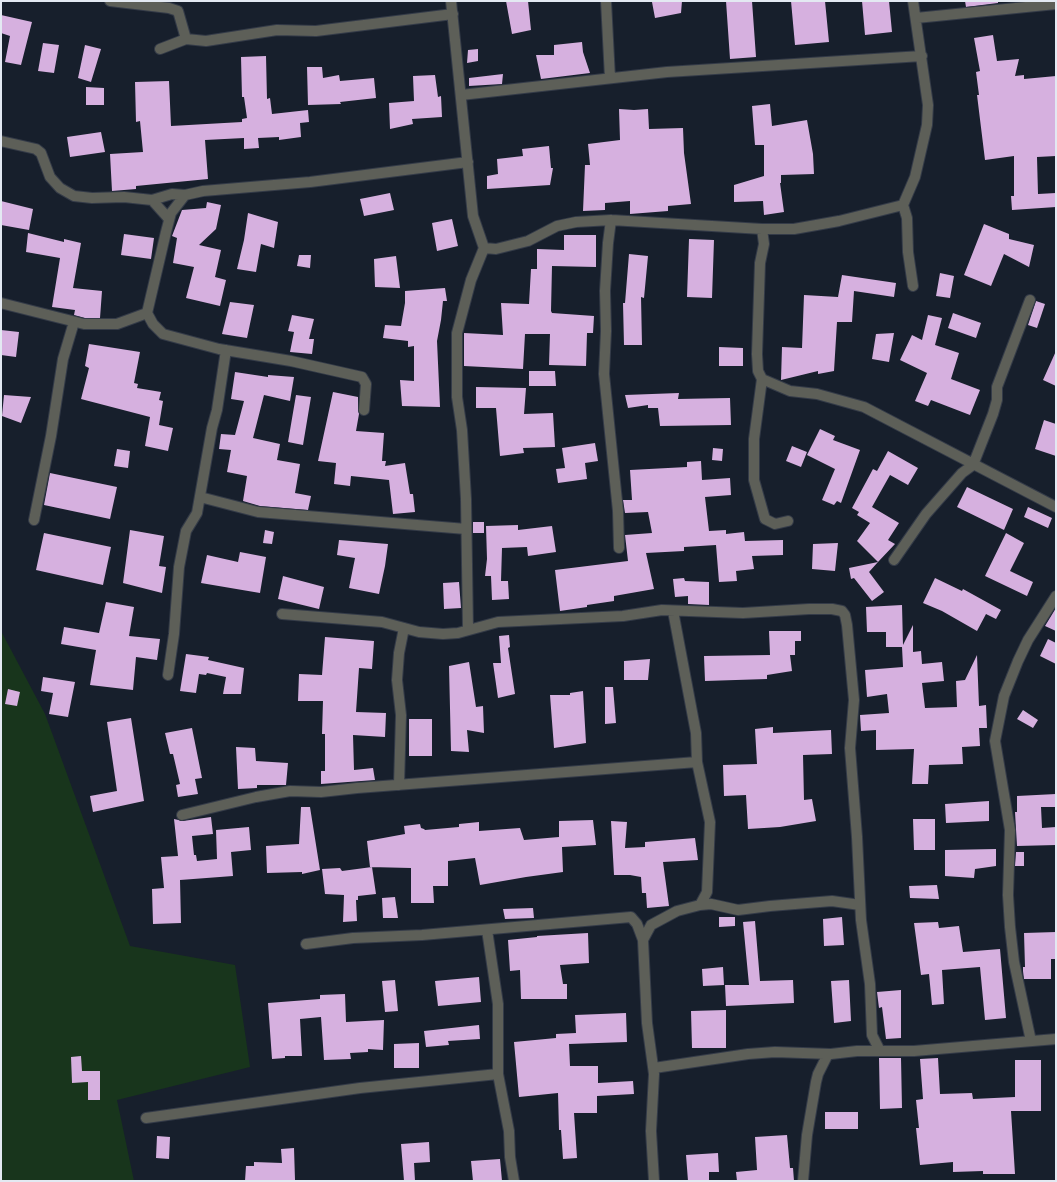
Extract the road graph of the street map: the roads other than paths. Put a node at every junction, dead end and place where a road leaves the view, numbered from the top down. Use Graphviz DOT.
graph roads {
  1 [pos="110,1"];
  2 [pos="451,1"];
  3 [pos="606,1"];
  4 [pos="913,1"];
  5 [pos="1056,4"];
  6 [pos="452,14"];
  7 [pos="916,18"];
  8 [pos="186,39"];
  9 [pos="160,48"];
  10 [pos="922,56"];
  11 [pos="610,78"];
  12 [pos="461,95"];
  13 [pos="1,141"];
  14 [pos="468,162"];
  15 [pos="185,195"];
  16 [pos="152,200"];
  17 [pos="903,205"];
  18 [pos="169,219"];
  19 [pos="611,220"];
  20 [pos="762,230"];
  21 [pos="484,248"];
  22 [pos="913,286"];
  23 [pos="1030,300"];
  24 [pos="1,303"];
  25 [pos="147,312"];
  26 [pos="74,322"];
  27 [pos="226,350"];
  28 [pos="762,379"];
  29 [pos="364,410"];
  30 [pos="973,465"];
  31 [pos="200,497"];
  32 [pos="1056,506"];
  33 [pos="34,520"];
  34 [pos="788,521"];
  35 [pos="466,529"];
  36 [pos="619,548"];
  37 [pos="894,560"];
  38 [pos="1056,596"];
  39 [pos="673,611"];
  40 [pos="282,614"];
  41 [pos="404,628"];
  42 [pos="468,630"];
  43 [pos="168,676"];
  44 [pos="697,762"];
  45 [pos="399,785"];
  46 [pos="182,815"];
  47 [pos="707,892"];
  48 [pos="700,904"];
  49 [pos="718,905"];
  50 [pos="860,905"];
  51 [pos="637,924"];
  52 [pos="651,925"];
  53 [pos="487,930"];
  54 [pos="643,940"];
  55 [pos="306,944"];
  56 [pos="872,1035"];
  57 [pos="1056,1039"];
  58 [pos="1031,1041"];
  59 [pos="861,1051"];
  60 [pos="880,1051"];
  61 [pos="828,1054"];
  62 [pos="654,1068"];
  63 [pos="498,1074"];
  64 [pos="146,1118"];
  65 [pos="514,1181"];
  66 [pos="654,1181"];
  67 [pos="803,1181"];
  1 -- 8 [label="street"];
  2 -- 6 [label="street"];
  3 -- 11 [label="street"];
  4 -- 7 [label="street"];
  5 -- 7 [label="street"];
  6 -- 8 [label="street"];
  6 -- 12 [label="street"];
  7 -- 10 [label="street"];
  8 -- 9 [label="street"];
  10 -- 11 [label="street"];
  10 -- 17 [label="street"];
  11 -- 12 [label="street"];
  12 -- 14 [label="street"];
  13 -- 16 [label="street"];
  14 -- 15 [label="street"];
  14 -- 21 [label="street"];
  15 -- 16 [label="street"];
  15 -- 18 [label="street"];
  16 -- 18 [label="street"];
  17 -- 20 [label="street"];
  17 -- 22 [label="street"];
  18 -- 25 [label="street"];
  19 -- 20 [label="street"];
  19 -- 21 [label="street"];
  19 -- 36 [label="street"];
  20 -- 28 [label="street"];
  21 -- 35 [label="street"];
  23 -- 30 [label="street"];
  24 -- 26 [label="street"];
  25 -- 26 [label="street"];
  25 -- 27 [label="street"];
  26 -- 33 [label="street"];
  27 -- 29 [label="street"];
  27 -- 31 [label="street"];
  28 -- 30 [label="street"];
  28 -- 34 [label="street"];
  30 -- 32 [label="street"];
  30 -- 37 [label="street"];
  31 -- 35 [label="street"];
  31 -- 43 [label="street"];
  35 -- 42 [label="street"];
  38 -- 58 [label="street"];
  39 -- 42 [label="street"];
  39 -- 44 [label="street"];
  39 -- 50 [label="street"];
  40 -- 41 [label="street"];
  41 -- 42 [label="street"];
  41 -- 45 [label="street"];
  44 -- 45 [label="street"];
  44 -- 47 [label="street"];
  45 -- 46 [label="street"];
  47 -- 48 [label="street"];
  47 -- 49 [label="street"];
  48 -- 49 [label="street"];
  48 -- 52 [label="street"];
  49 -- 50 [label="street"];
  50 -- 56 [label="street"];
  51 -- 52 [label="street"];
  51 -- 53 [label="street"];
  51 -- 54 [label="street"];
  52 -- 54 [label="street"];
  53 -- 55 [label="street"];
  53 -- 63 [label="street"];
  54 -- 62 [label="street"];
  56 -- 59 [label="street"];
  56 -- 60 [label="street"];
  57 -- 58 [label="street"];
  58 -- 60 [label="street"];
  59 -- 60 [label="street"];
  59 -- 61 [label="street"];
  61 -- 62 [label="street"];
  61 -- 67 [label="street"];
  62 -- 66 [label="street"];
  63 -- 64 [label="street"];
  63 -- 65 [label="street"];
}
